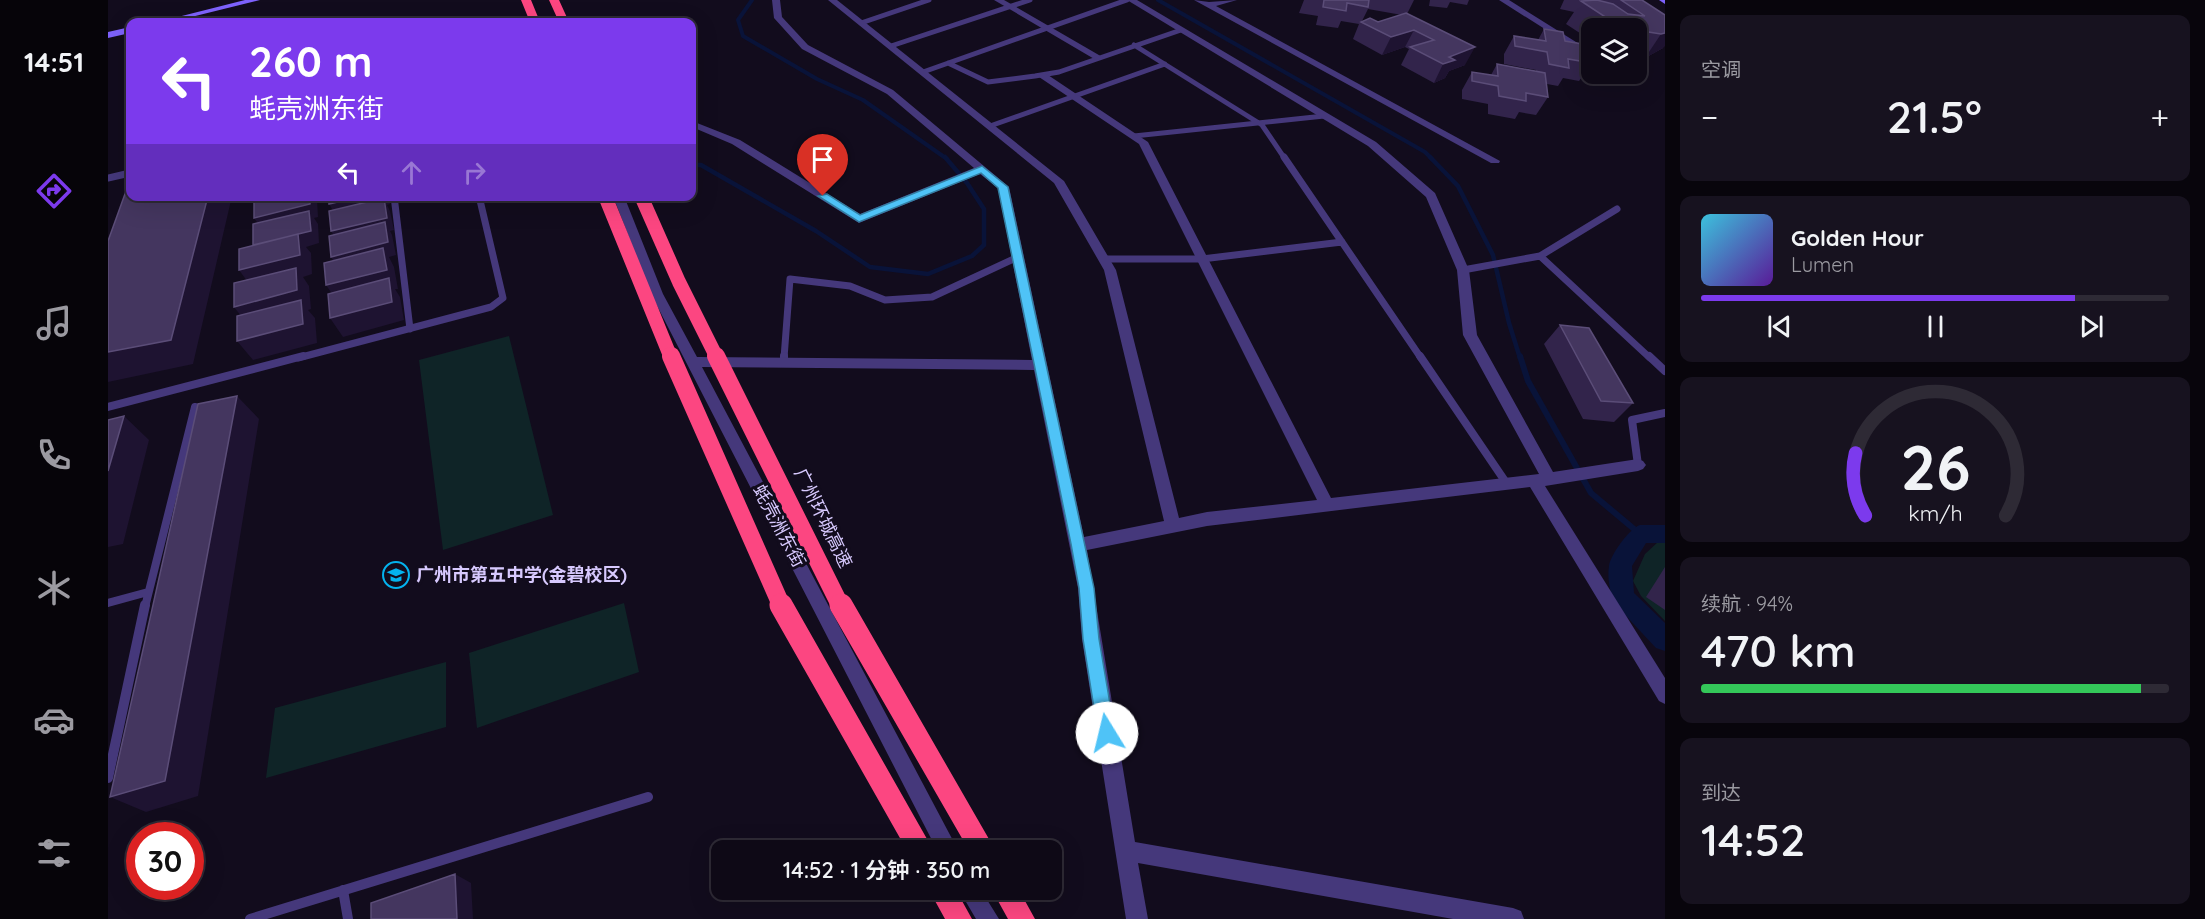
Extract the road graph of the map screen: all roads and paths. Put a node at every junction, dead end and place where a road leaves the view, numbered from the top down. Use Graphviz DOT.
graph roads {
  1 [pos="256,0"];
  2 [pos="526,0"];
  3 [pos="554,0"];
  4 [pos="776,0"];
  5 [pos="833,0"];
  6 [pos="929,0"];
  7 [pos="998,0"];
  8 [pos="1029,0"];
  9 [pos="1129,0"];
  10 [pos="1198,0"];
  11 [pos="1233,0"];
  12 [pos="1503,0"];
  13 [pos="1208,5"];
  14 [pos="1010,7"];
  15 [pos="179,18"];
  16 [pos="533,18"];
  17 [pos="562,18"];
  18 [pos="861,23"];
  19 [pos="1047,28"];
  20 [pos="1181,30"];
  21 [pos="126,31"];
  22 [pos="108,35"];
  23 [pos="1134,45"];
  24 [pos="891,46"];
  25 [pos="1581,49"];
  26 [pos="1099,58"];
  27 [pos="948,63"];
  28 [pos="1164,64"];
  29 [pos="923,72"];
  30 [pos="1042,75"];
  31 [pos="1074,96"];
  32 [pos="1324,116"];
  33 [pos="1259,123"];
  34 [pos="696,126"];
  35 [pos="990,126"];
  36 [pos="1134,136"];
  37 [pos="1495,161"];
  38 [pos="976,171"];
  39 [pos="126,174"];
  40 [pos="108,178"];
  41 [pos="395,201"];
  42 [pos="480,201"];
  43 [pos="607,201"];
  44 [pos="620,201"];
  45 [pos="643,201"];
  46 [pos="1617,208"];
  47 [pos="1342,242"];
  48 [pos="1540,256"];
  49 [pos="1018,257"];
  50 [pos="1202,259"];
  51 [pos="1104,260"];
  52 [pos="1463,270"];
  53 [pos="410,329"];
  54 [pos="693,362"];
  55 [pos="784,363"];
  56 [pos="1041,365"];
  57 [pos="1665,371"];
  58 [pos="108,407"];
  59 [pos="195,407"];
  60 [pos="1665,413"];
  61 [pos="1638,465"];
  62 [pos="1542,480"];
  63 [pos="1507,484"];
  64 [pos="1327,505"];
  65 [pos="1173,525"];
  66 [pos="1078,544"];
  67 [pos="148,592"];
  68 [pos="108,603"];
  69 [pos="1665,695"];
  70 [pos="108,778"];
  71 [pos="648,797"];
  72 [pos="914,840"];
  73 [pos="943,840"];
  74 [pos="976,840"];
  75 [pos="1127,851"];
  76 [pos="343,890"];
  77 [pos="948,900"];
  78 [pos="976,900"];
  79 [pos="1011,900"];
  80 [pos="250,919"];
  81 [pos="348,919"];
  82 [pos="959,919"];
  83 [pos="988,919"];
  84 [pos="1022,919"];
  85 [pos="1137,919"];
  86 [pos="1513,919"];
  1 -- 15 [label="street"];
  2 -- 16 [label="highway"];
  3 -- 17 [label="highway"];
  4 -- 38 [label="street"];
  5 -- 18 [label="street"];
  6 -- 18 [label="lane"];
  7 -- 14 [label="street"];
  8 -- 14 [label="lane"];
  9 -- 19 [label="lane"];
  9 -- 20 [label="street"];
  10 -- 13 [label="street"];
  11 -- 13 [label="street"];
  12 -- 25 [label="street"];
  13 -- 37 [label="street"];
  14 -- 19 [label="street"];
  14 -- 24 [label="lane"];
  18 -- 24 [label="street"];
  19 -- 26 [label="street"];
  19 -- 27 [label="lane"];
  20 -- 23 [label="lane"];
  20 -- 32 [label="street"];
  21 -- 22 [label="street"];
  23 -- 26 [label="lane"];
  23 -- 28 [label="lane"];
  24 -- 29 [label="street"];
  26 -- 30 [label="lane"];
  27 -- 29 [label="lane"];
  27 -- 30 [label="lane"];
  28 -- 31 [label="lane"];
  28 -- 33 [label="lane"];
  29 -- 35 [label="street"];
  30 -- 31 [label="street"];
  31 -- 35 [label="lane"];
  31 -- 36 [label="street"];
  32 -- 33 [label="lane"];
  32 -- 52 [label="street"];
  33 -- 36 [label="lane"];
  33 -- 47 [label="lane"];
  34 -- 38 [label="street"];
  35 -- 51 [label="street"];
  36 -- 50 [label="street"];
  38 -- 49 [label="street"];
  39 -- 40 [label="lane"];
  41 -- 53 [label="lane"];
  42 -- 53 [label="lane"];
  43 -- 72 [label="highway, bridge"];
  44 -- 54 [label="street, 蚝壳洲东街"];
  45 -- 74 [label="highway, 广州环城高速, bridge"];
  46 -- 48 [label="lane"];
  47 -- 50 [label="lane"];
  47 -- 63 [label="lane"];
  48 -- 52 [label="lane"];
  48 -- 57 [label="lane"];
  49 -- 55 [label="lane"];
  49 -- 56 [label="street"];
  50 -- 51 [label="lane"];
  50 -- 64 [label="street"];
  51 -- 65 [label="street"];
  52 -- 62 [label="street"];
  53 -- 58 [label="lane"];
  54 -- 55 [label="street"];
  54 -- 73 [label="street, 蚝壳洲东街"];
  55 -- 56 [label="street"];
  56 -- 66 [label="street"];
  59 -- 67 [label="lane"];
  60 -- 61 [label="lane"];
  61 -- 62 [label="street"];
  62 -- 63 [label="street"];
  62 -- 69 [label="street"];
  63 -- 64 [label="street"];
  64 -- 65 [label="street"];
  65 -- 66 [label="street"];
  66 -- 75 [label="street"];
  67 -- 68 [label="lane"];
  67 -- 70 [label="lane"];
  71 -- 76 [label="lane"];
  75 -- 85 [label="street"];
  75 -- 86 [label="street"];
  76 -- 80 [label="lane"];
  76 -- 81 [label="lane"];
  77 -- 82 [label="highway"];
  78 -- 83 [label="street"];
  79 -- 84 [label="highway"];
}
